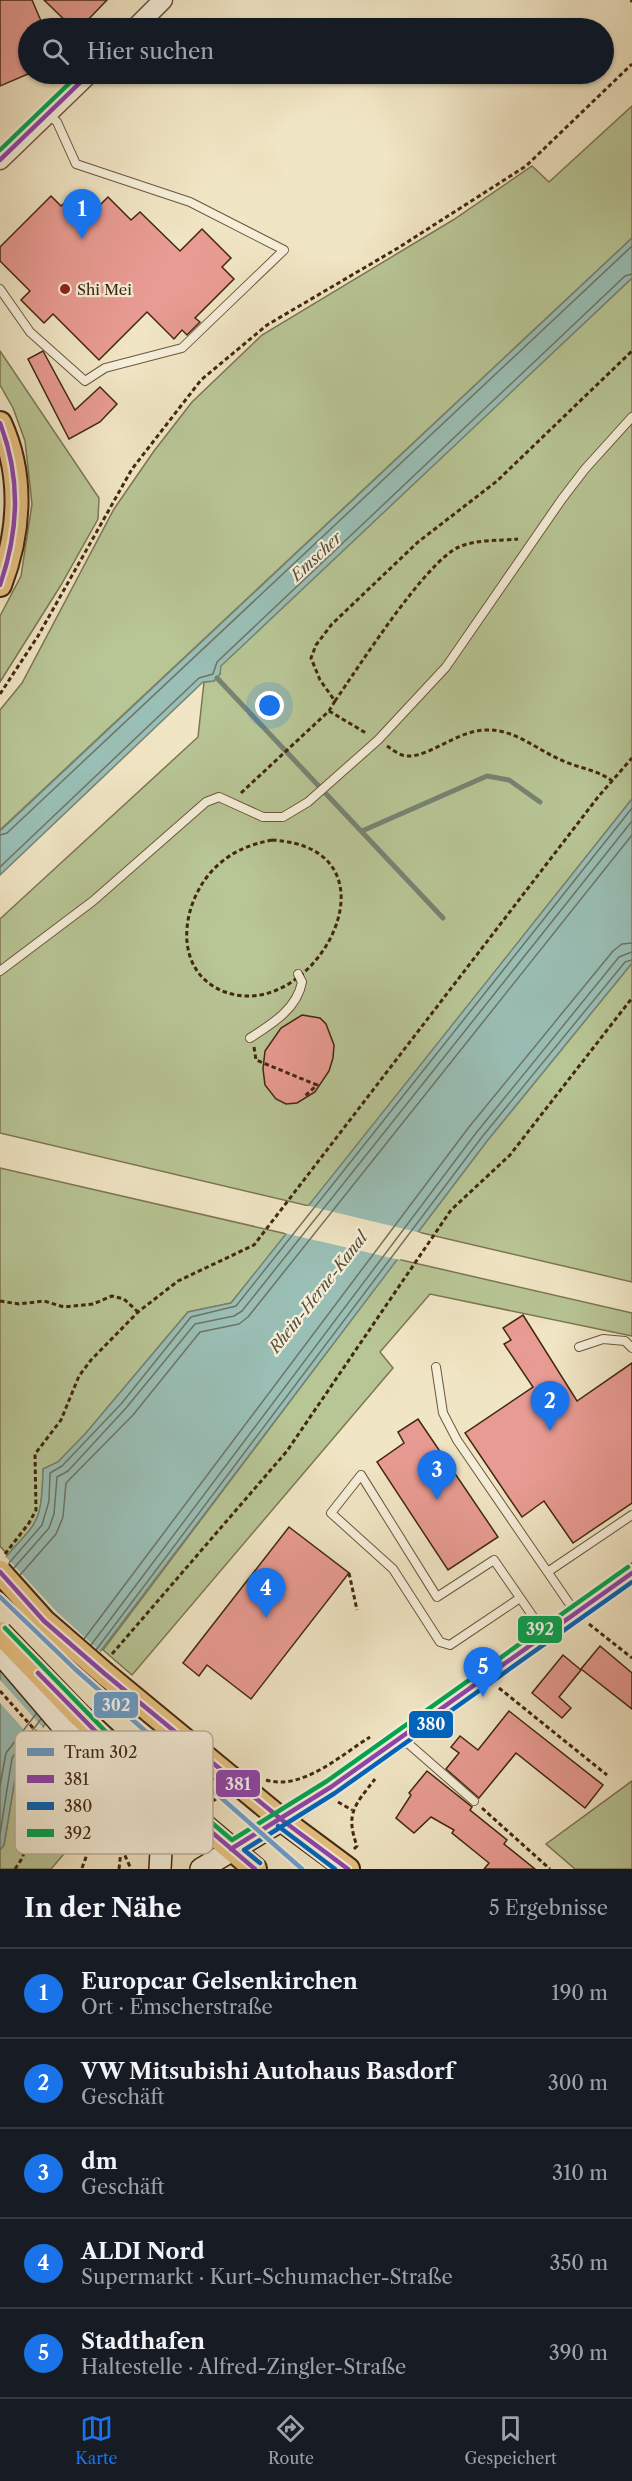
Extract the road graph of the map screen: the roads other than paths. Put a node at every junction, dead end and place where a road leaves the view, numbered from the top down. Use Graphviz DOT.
graph roads {
  1 [pos="164,0"];
  2 [pos="145,18"];
  3 [pos="80,84"];
  4 [pos="48,114"];
  5 [pos="0,160"];
  6 [pos="0,289"];
  7 [pos="632,417"];
  8 [pos="0,423"];
  9 [pos="0,585"];
  10 [pos="0,971"];
  11 [pos="298,974"];
  12 [pos="250,1038"];
  13 [pos="579,1347"];
  14 [pos="632,1348"];
  15 [pos="436,1367"];
  16 [pos="632,1515"];
  17 [pos="549,1571"];
  18 [pos="0,1572"];
  19 [pos="632,1573"];
  20 [pos="520,1598"];
  21 [pos="576,1613"];
  22 [pos="0,1633"];
  23 [pos="545,1635"];
  24 [pos="0,1653"];
  25 [pos="64,1726"];
  26 [pos="69,1731"];
  27 [pos="72,1731"];
  28 [pos="182,1731"];
  29 [pos="402,1738"];
  30 [pos="213,1759"];
  31 [pos="474,1801"];
  32 [pos="282,1820"];
  33 [pos="213,1834"];
  34 [pos="231,1849"];
  35 [pos="161,1854"];
  36 [pos="160,1869"];
  37 [pos="201,1869"];
  38 [pos="255,1869"];
  39 [pos="348,1869"];
  1 -- 2 [label="street"];
  3 -- 4 [label="street"];
  4 -- 5 [label="street"];
  4 -- 6 [label="lane"];
  7 -- 10 [label="lane"];
  8 -- 9 [label="main road"];
  11 -- 12 [label="lane"];
  13 -- 14 [label="lane"];
  15 -- 17 [label="lane"];
  16 -- 17 [label="lane"];
  17 -- 21 [label="lane"];
  18 -- 28 [label="main road, bridge"];
  19 -- 21 [label="street"];
  20 -- 20 [label="lane"];
  20 -- 23 [label="lane"];
  21 -- 23 [label="street"];
  22 -- 25 [label="main road, bridge"];
  23 -- 29 [label="street"];
  24 -- 25 [label="main road, bridge"];
  25 -- 26 [label="main road"];
  25 -- 27 [label="main road"];
  29 -- 31 [label="lane"];
  29 -- 32 [label="street"];
  30 -- 32 [label="main road, bridge"];
  32 -- 34 [label="main road"];
  32 -- 39 [label="main road"];
  33 -- 34 [label="main road"];
  34 -- 37 [label="main road"];
  34 -- 38 [label="main road"];
  35 -- 36 [label="main road"];
}
